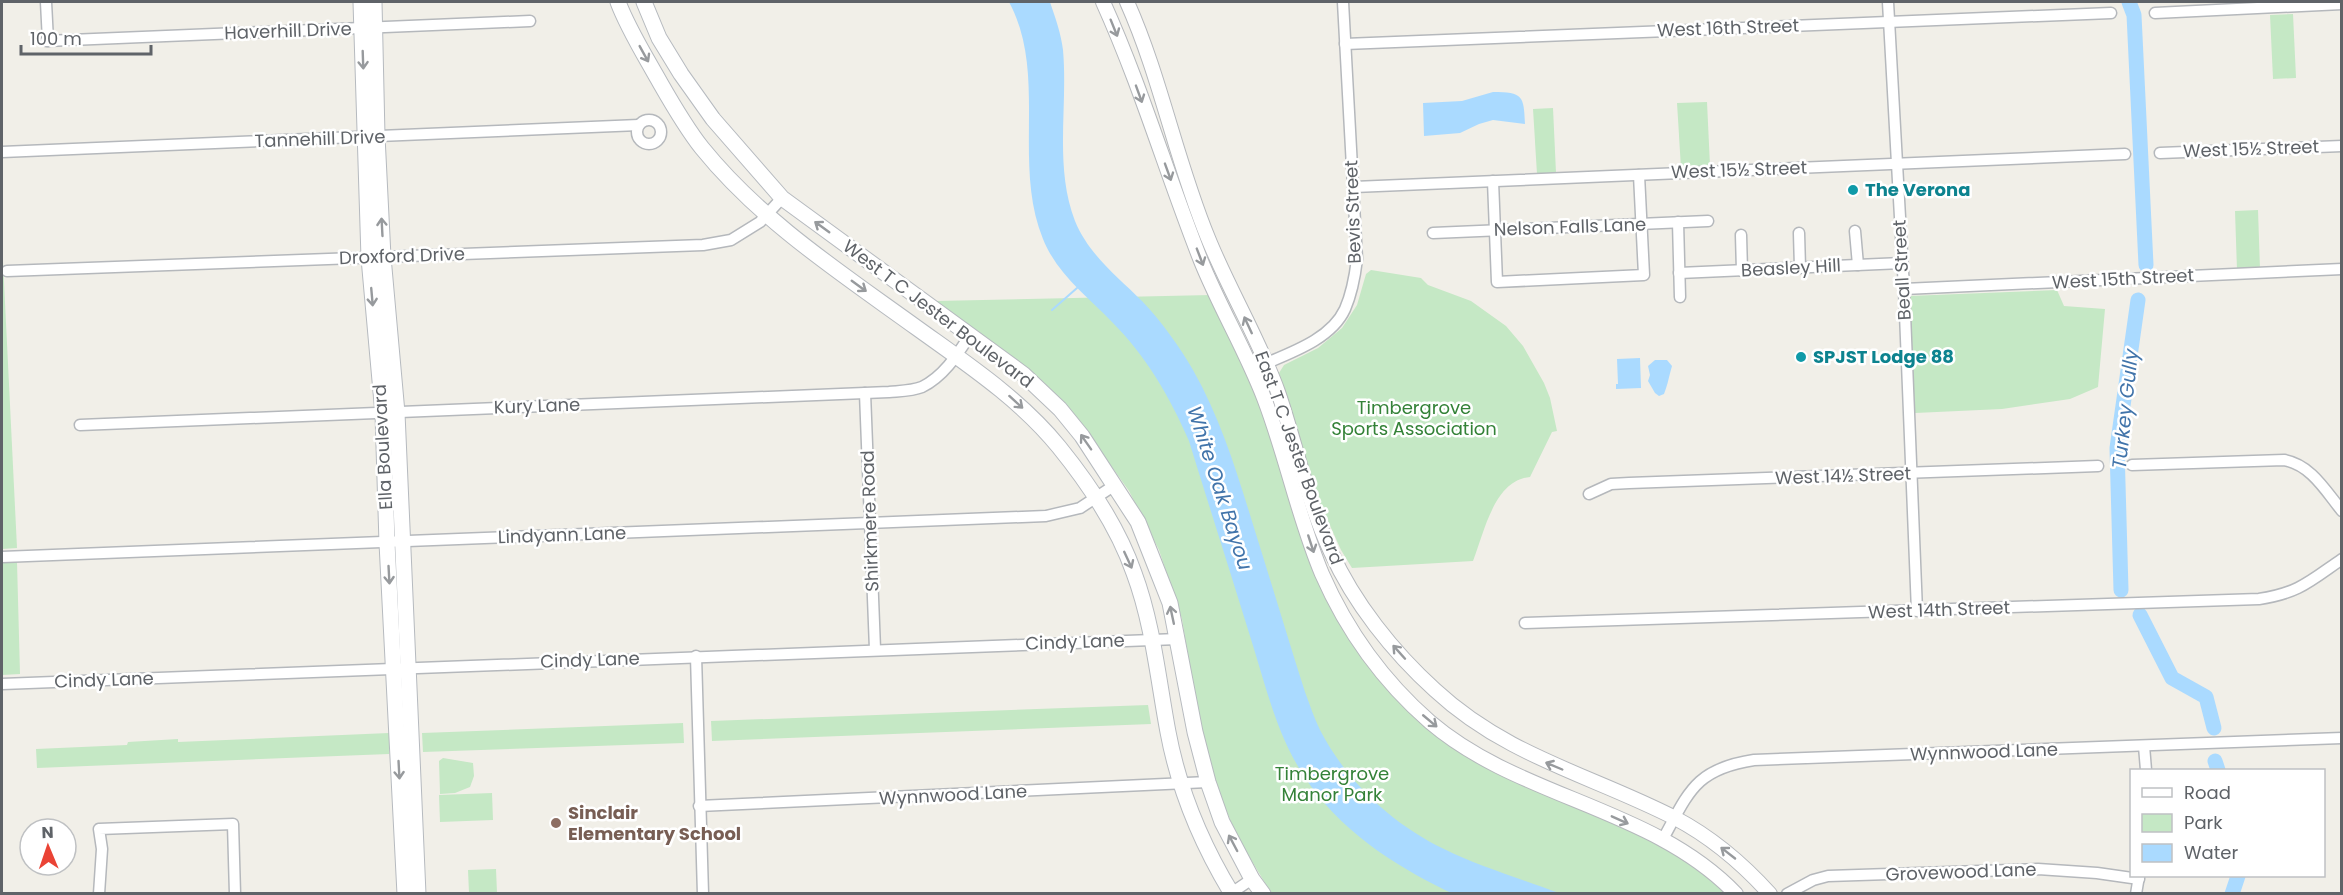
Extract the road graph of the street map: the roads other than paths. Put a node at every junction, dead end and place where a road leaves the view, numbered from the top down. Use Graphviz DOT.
graph roads {
  1 [pos="46,2"];
  2 [pos="361,2"];
  3 [pos="374,2"];
  4 [pos="618,2"];
  5 [pos="644,2"];
  6 [pos="1103,2"];
  7 [pos="1127,2"];
  8 [pos="1343,2"];
  9 [pos="1888,2"];
  10 [pos="2342,4"];
  11 [pos="2111,13"];
  12 [pos="2155,13"];
  13 [pos="530,21"];
  14 [pos="1888,21"];
  15 [pos="368,28"];
  16 [pos="1345,44"];
  17 [pos="1145,47"];
  18 [pos="1125,54"];
  19 [pos="681,74"];
  20 [pos="660,83"];
  21 [pos="639,125"];
  22 [pos="371,137"];
  23 [pos="2342,146"];
  24 [pos="2,152"];
  25 [pos="2160,153"];
  26 [pos="2125,154"];
  27 [pos="1897,164"];
  28 [pos="1639,175"];
  29 [pos="1493,181"];
  30 [pos="1354,187"];
  31 [pos="782,198"];
  32 [pos="1196,206"];
  33 [pos="1182,210"];
  34 [pos="766,214"];
  35 [pos="1708,221"];
  36 [pos="1678,222"];
  37 [pos="1641,224"];
  38 [pos="1495,230"];
  39 [pos="1855,231"];
  40 [pos="1799,232"];
  41 [pos="1433,233"];
  42 [pos="1741,235"];
  43 [pos="376,257"];
  44 [pos="1902,263"];
  45 [pos="1857,265"];
  46 [pos="1800,268"];
  47 [pos="2342,269"];
  48 [pos="1742,270"];
  49 [pos="7,272"];
  50 [pos="1679,273"];
  51 [pos="1904,289"];
  52 [pos="1680,297"];
  53 [pos="970,335"];
  54 [pos="956,356"];
  55 [pos="1266,363"];
  56 [pos="1253,369"];
  57 [pos="865,393"];
  58 [pos="390,414"];
  59 [pos="80,425"];
  60 [pos="2132,465"];
  61 [pos="2098,466"];
  62 [pos="1910,474"];
  63 [pos="1115,485"];
  64 [pos="1589,494"];
  65 [pos="1096,498"];
  66 [pos="2342,511"];
  67 [pos="871,523"];
  68 [pos="404,542"];
  69 [pos="387,543"];
  70 [pos="2,557"];
  71 [pos="2342,559"];
  72 [pos="1917,611"];
  73 [pos="1525,623"];
  74 [pos="1152,639"];
  75 [pos="1178,639"];
  76 [pos="875,649"];
  77 [pos="696,656"];
  78 [pos="401,668"];
  79 [pos="1420,675"];
  80 [pos="2,684"];
  81 [pos="1400,693"];
  82 [pos="2342,738"];
  83 [pos="2145,746"];
  84 [pos="2146,769"];
  85 [pos="1208,782"];
  86 [pos="1180,784"];
  87 [pos="699,806"];
  88 [pos="1675,818"];
  89 [pos="409,838"];
  90 [pos="1663,839"];
  91 [pos="2130,876"];
  92 [pos="2139,877"];
  93 [pos="1252,879"];
  94 [pos="1231,893"];
  95 [pos="99,894"];
  96 [pos="235,894"];
  97 [pos="405,894"];
  98 [pos="418,894"];
  99 [pos="703,894"];
  100 [pos="1263,894"];
  101 [pos="1736,894"];
  102 [pos="1770,894"];
  103 [pos="1787,894"];
  104 [pos="2136,894"];
  1 -- 15 [label="street, Haverhill Drive"];
  2 -- 15 [label="main road, Ella Boulevard"];
  3 -- 15 [label="main road, Ella Boulevard"];
  4 -- 20 [label="main road, West T C Jester Boulevard, one-way"];
  5 -- 19 [label="main road, West T C Jester Boulevard"];
  6 -- 18 [label="street, East T C Jester Boulevard, one-way"];
  7 -- 17 [label="street, East T C Jester Boulevard"];
  8 -- 16 [label="street, Bevis Street"];
  9 -- 14 [label="street, Beall Street"];
  10 -- 12 [label="street"];
  11 -- 14 [label="street, West 16th Street"];
  13 -- 15 [label="street, Haverhill Drive"];
  14 -- 16 [label="street, West 16th Street"];
  14 -- 27 [label="street, Beall Street"];
  15 -- 22 [label="main road, Ella Boulevard"];
  16 -- 30 [label="street, Bevis Street"];
  17 -- 18 [label="street"];
  17 -- 32 [label="street, East T C Jester Boulevard"];
  18 -- 33 [label="street, East T C Jester Boulevard, one-way"];
  19 -- 20 [label="main road"];
  19 -- 31 [label="main road, West T C Jester Boulevard"];
  20 -- 34 [label="main road, West T C Jester Boulevard"];
  21 -- 22 [label="street, Tannehill Drive"];
  22 -- 24 [label="street, Tannehill Drive"];
  22 -- 43 [label="main road, Ella Boulevard"];
  23 -- 25 [label="street, West 15½ Street"];
  26 -- 27 [label="street, West 15½ Street"];
  27 -- 28 [label="street, West 15½ Street"];
  27 -- 44 [label="street, Beall Street"];
  28 -- 29 [label="street, West 15½ Street"];
  28 -- 37 [label="street"];
  29 -- 30 [label="street, West 15½ Street"];
  29 -- 38 [label="street"];
  30 -- 55 [label="street, Bevis Street"];
  31 -- 34 [label="street, Droxford Drive"];
  53 -- 31 [label="main road, West T C Jester Boulevard, one-way"];
  32 -- 33 [label="street"];
  55 -- 32 [label="street, East T C Jester Boulevard, one-way"];
  33 -- 56 [label="street, East T C Jester Boulevard, one-way"];
  34 -- 43 [label="street, Droxford Drive"];
  34 -- 54 [label="main road, West T C Jester Boulevard, one-way"];
  35 -- 36 [label="street, Nelson Falls Lane"];
  36 -- 37 [label="street, Nelson Falls Lane"];
  36 -- 50 [label="street"];
  37 -- 38 [label="street, Nelson Falls Lane"];
  37 -- 38 [label="street"];
  38 -- 41 [label="street, Nelson Falls Lane"];
  39 -- 45 [label="street"];
  40 -- 46 [label="street"];
  42 -- 48 [label="street"];
  43 -- 49 [label="street, Droxford Drive"];
  43 -- 58 [label="main road, Ella Boulevard"];
  44 -- 45 [label="street, Beasley Hill"];
  44 -- 51 [label="street, Beall Street"];
  45 -- 46 [label="street, Beasley Hill"];
  46 -- 48 [label="street, Beasley Hill"];
  47 -- 51 [label="street, West 15th Street"];
  48 -- 50 [label="street, Beasley Hill"];
  50 -- 52 [label="street"];
  51 -- 62 [label="street, Beall Street"];
  53 -- 54 [label="street, Kury Lane"];
  63 -- 53 [label="main road, West T C Jester Boulevard, one-way"];
  54 -- 57 [label="street, Kury Lane"];
  54 -- 65 [label="main road, West T C Jester Boulevard, one-way"];
  55 -- 56 [label="street, Bevis Street"];
  79 -- 55 [label="street, East T C Jester Boulevard, one-way"];
  56 -- 81 [label="street, East T C Jester Boulevard, one-way"];
  57 -- 58 [label="street, Kury Lane"];
  57 -- 67 [label="street, Shirkmere Road"];
  58 -- 59 [label="street, Kury Lane"];
  58 -- 68 [label="main road, Ella Boulevard"];
  58 -- 69 [label="main road, Ella Boulevard"];
  60 -- 66 [label="street"];
  61 -- 62 [label="street, West 14½ Street"];
  62 -- 64 [label="street, West 14½ Street"];
  62 -- 72 [label="street, Beall Street"];
  63 -- 65 [label="street, Lindyann Lane"];
  75 -- 63 [label="main road, West T C Jester Boulevard, one-way"];
  65 -- 67 [label="street, Lindyann Lane"];
  65 -- 74 [label="main road, West T C Jester Boulevard, one-way"];
  67 -- 68 [label="street, Lindyann Lane"];
  67 -- 76 [label="street, Shirkmere Road"];
  68 -- 69 [label="street, Lindyann Lane"];
  68 -- 78 [label="main road, Ella Boulevard"];
  69 -- 70 [label="street, Lindyann Lane"];
  69 -- 78 [label="main road, Ella Boulevard, one-way"];
  71 -- 72 [label="street, West 14th Street"];
  72 -- 73 [label="street, West 14th Street"];
  74 -- 75 [label="street, Cindy Lane"];
  74 -- 76 [label="street, Cindy Lane"];
  74 -- 86 [label="main road, West T C Jester Boulevard"];
  75 -- 85 [label="main road, West T C Jester Boulevard"];
  76 -- 77 [label="street, Cindy Lane"];
  77 -- 78 [label="street, Cindy Lane"];
  77 -- 87 [label="street"];
  78 -- 80 [label="street, Cindy Lane"];
  78 -- 89 [label="main road, Ella Boulevard"];
  79 -- 81 [label="street"];
  88 -- 79 [label="street, East T C Jester Boulevard, one-way"];
  81 -- 90 [label="street, East T C Jester Boulevard, one-way"];
  82 -- 83 [label="street, Wynnwood Lane"];
  83 -- 84 [label="street"];
  83 -- 88 [label="street, Wynnwood Lane"];
  85 -- 86 [label="street, Wynnwood Lane"];
  93 -- 85 [label="main road, West T C Jester Boulevard, one-way"];
  86 -- 87 [label="street, Wynnwood Lane"];
  86 -- 94 [label="main road, West T C Jester Boulevard"];
  87 -- 99 [label="street"];
  88 -- 90 [label="street, Wynnwood Lane"];
  102 -- 88 [label="street, East T C Jester Boulevard, one-way"];
  89 -- 97 [label="main road, Ella Boulevard"];
  89 -- 98 [label="main road, Ella Boulevard"];
  90 -- 101 [label="street, East T C Jester Boulevard"];
  91 -- 103 [label="street, Grovewood Lane"];
  92 -- 104 [label="street"];
  93 -- 94 [label="street"];
  93 -- 100 [label="main road, West T C Jester Boulevard"];
  95 -- 96 [label="street"];
}
